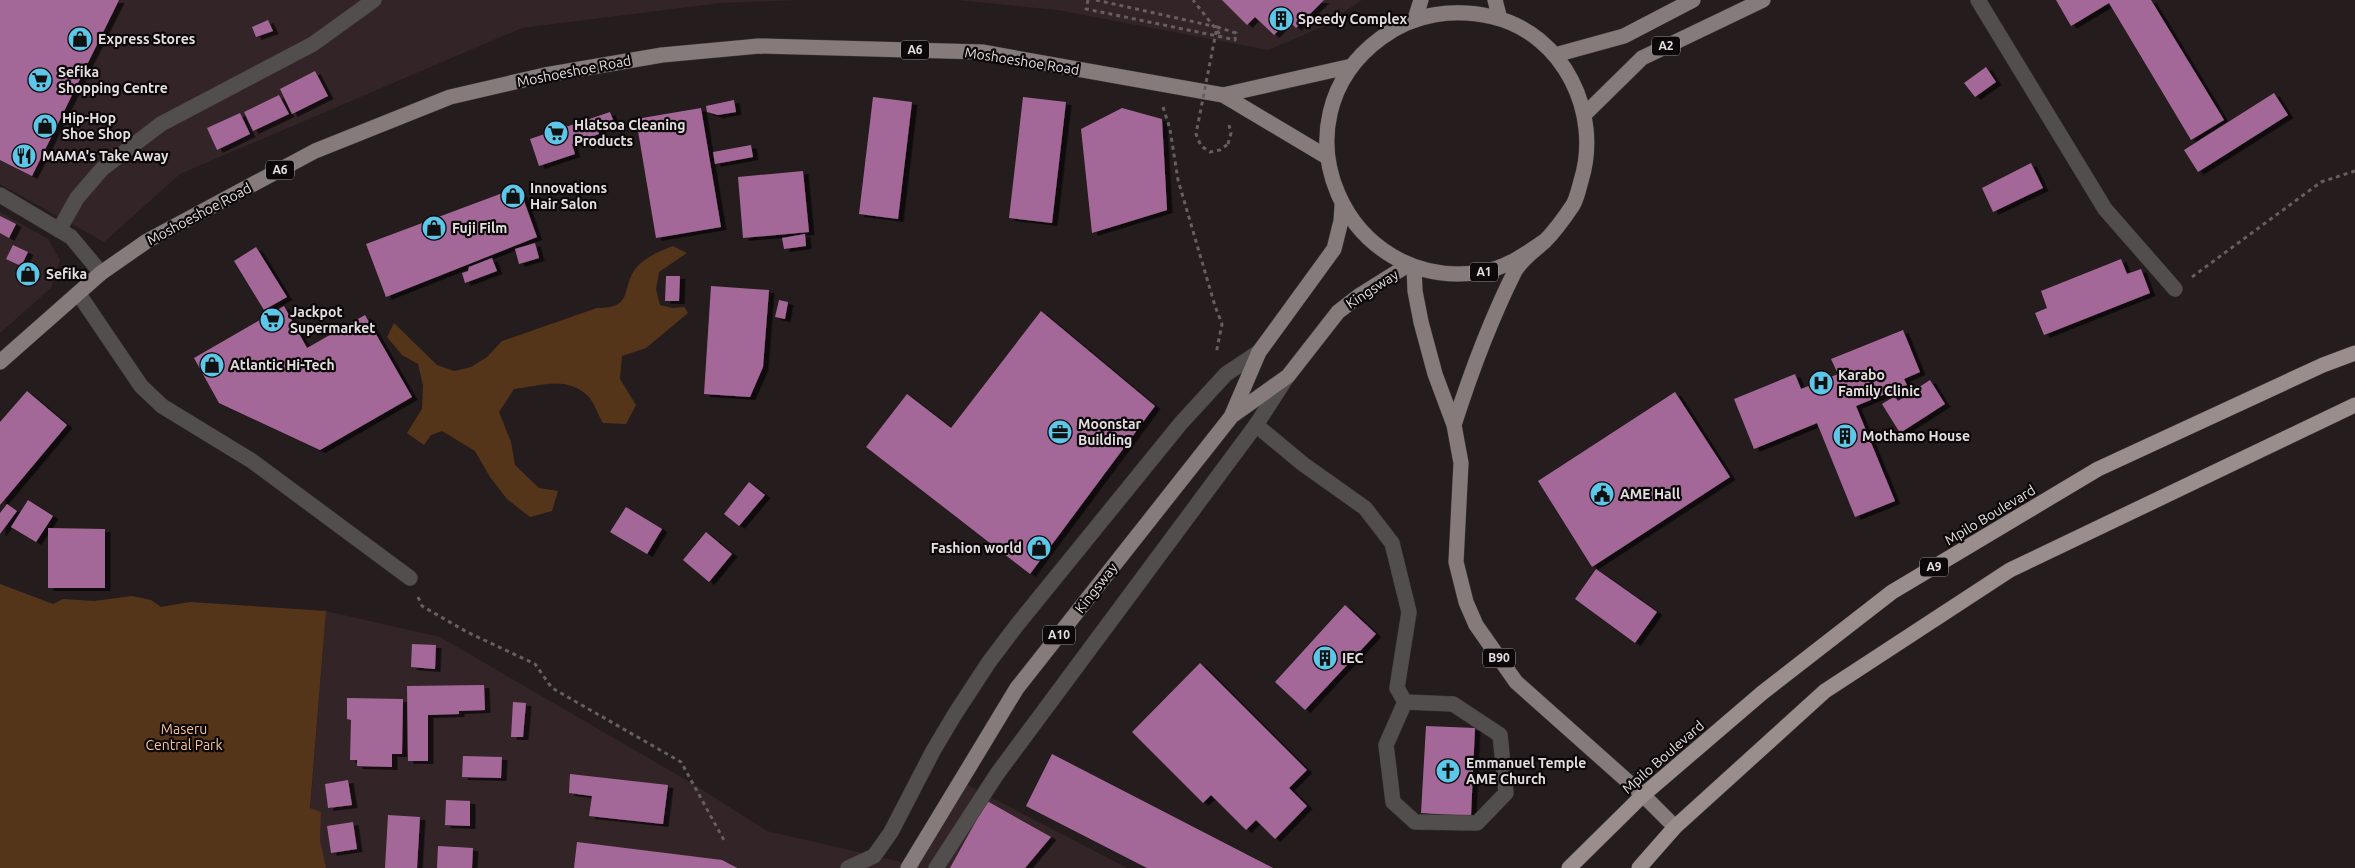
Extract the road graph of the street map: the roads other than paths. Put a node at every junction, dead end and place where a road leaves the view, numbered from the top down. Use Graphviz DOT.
graph roads {
  1 [pos="374,0"];
  2 [pos="1421,0"];
  3 [pos="1495,0"];
  4 [pos="1693,0"];
  5 [pos="1763,0"];
  6 [pos="1978,0"];
  7 [pos="1415,19"];
  8 [pos="1500,19"];
  9 [pos="1556,56"];
  10 [pos="1352,66"];
  11 [pos="1223,95"];
  12 [pos="1585,114"];
  13 [pos="1327,157"];
  14 [pos="0,195"];
  15 [pos="1342,206"];
  16 [pos="59,230"];
  17 [pos="1546,240"];
  18 [pos="1411,266"];
  19 [pos="101,273"];
  20 [pos="2176,289"];
  21 [pos="78,293"];
  22 [pos="1258,352"];
  23 [pos="2355,354"];
  24 [pos="0,362"];
  25 [pos="1288,376"];
  26 [pos="2355,405"];
  27 [pos="1231,417"];
  28 [pos="1256,425"];
  29 [pos="1454,425"];
  30 [pos="410,578"];
  31 [pos="1405,702"];
  32 [pos="1643,795"];
  33 [pos="1675,827"];
  34 [pos="848,868"];
  35 [pos="908,868"];
  36 [pos="936,868"];
  37 [pos="1570,868"];
  38 [pos="1639,868"];
  1 -- 16 [label="street"];
  2 -- 7 [label="main road"];
  3 -- 8 [label="main road"];
  4 -- 9 [label="main road, A2"];
  5 -- 12 [label="main road, A2"];
  6 -- 20 [label="street"];
  7 -- 8 [label="main road, A1"];
  7 -- 10 [label="main road, A1"];
  8 -- 9 [label="main road, A1"];
  9 -- 12 [label="main road, A1"];
  10 -- 11 [label="main road, Moshoeshoe Road / A6"];
  10 -- 13 [label="main road, A1"];
  11 -- 13 [label="main road, Moshoeshoe Road / A6"];
  11 -- 19 [label="main road, Moshoeshoe Road / A6"];
  12 -- 17 [label="main road, A1"];
  13 -- 15 [label="main road, A1"];
  14 -- 16 [label="street"];
  15 -- 18 [label="main road, A1"];
  15 -- 22 [label="main road, Kingsway / A10"];
  16 -- 19 [label="street"];
  17 -- 18 [label="main road, A1"];
  17 -- 29 [label="main road, B90"];
  18 -- 25 [label="main road, Kingsway / A10"];
  18 -- 29 [label="main road, B90"];
  19 -- 21 [label="main road, Moshoeshoe Road / A6"];
  21 -- 24 [label="main road, Moshoeshoe Road / A6"];
  21 -- 30 [label="street"];
  22 -- 27 [label="main road, Kingsway / A10"];
  22 -- 34 [label="street"];
  23 -- 32 [label="highway, Mpilo Boulevard / A9"];
  25 -- 27 [label="main road, Kingsway / A10"];
  25 -- 28 [label="street"];
  26 -- 33 [label="highway"];
  27 -- 35 [label="main road, Kingsway / A10"];
  28 -- 31 [label="street"];
  28 -- 36 [label="street"];
  29 -- 32 [label="main road, B90"];
  31 -- 31 [label="street"];
  32 -- 33 [label="main road, B90"];
  32 -- 37 [label="highway, Mpilo Boulevard / A9"];
  33 -- 38 [label="highway"];
}
